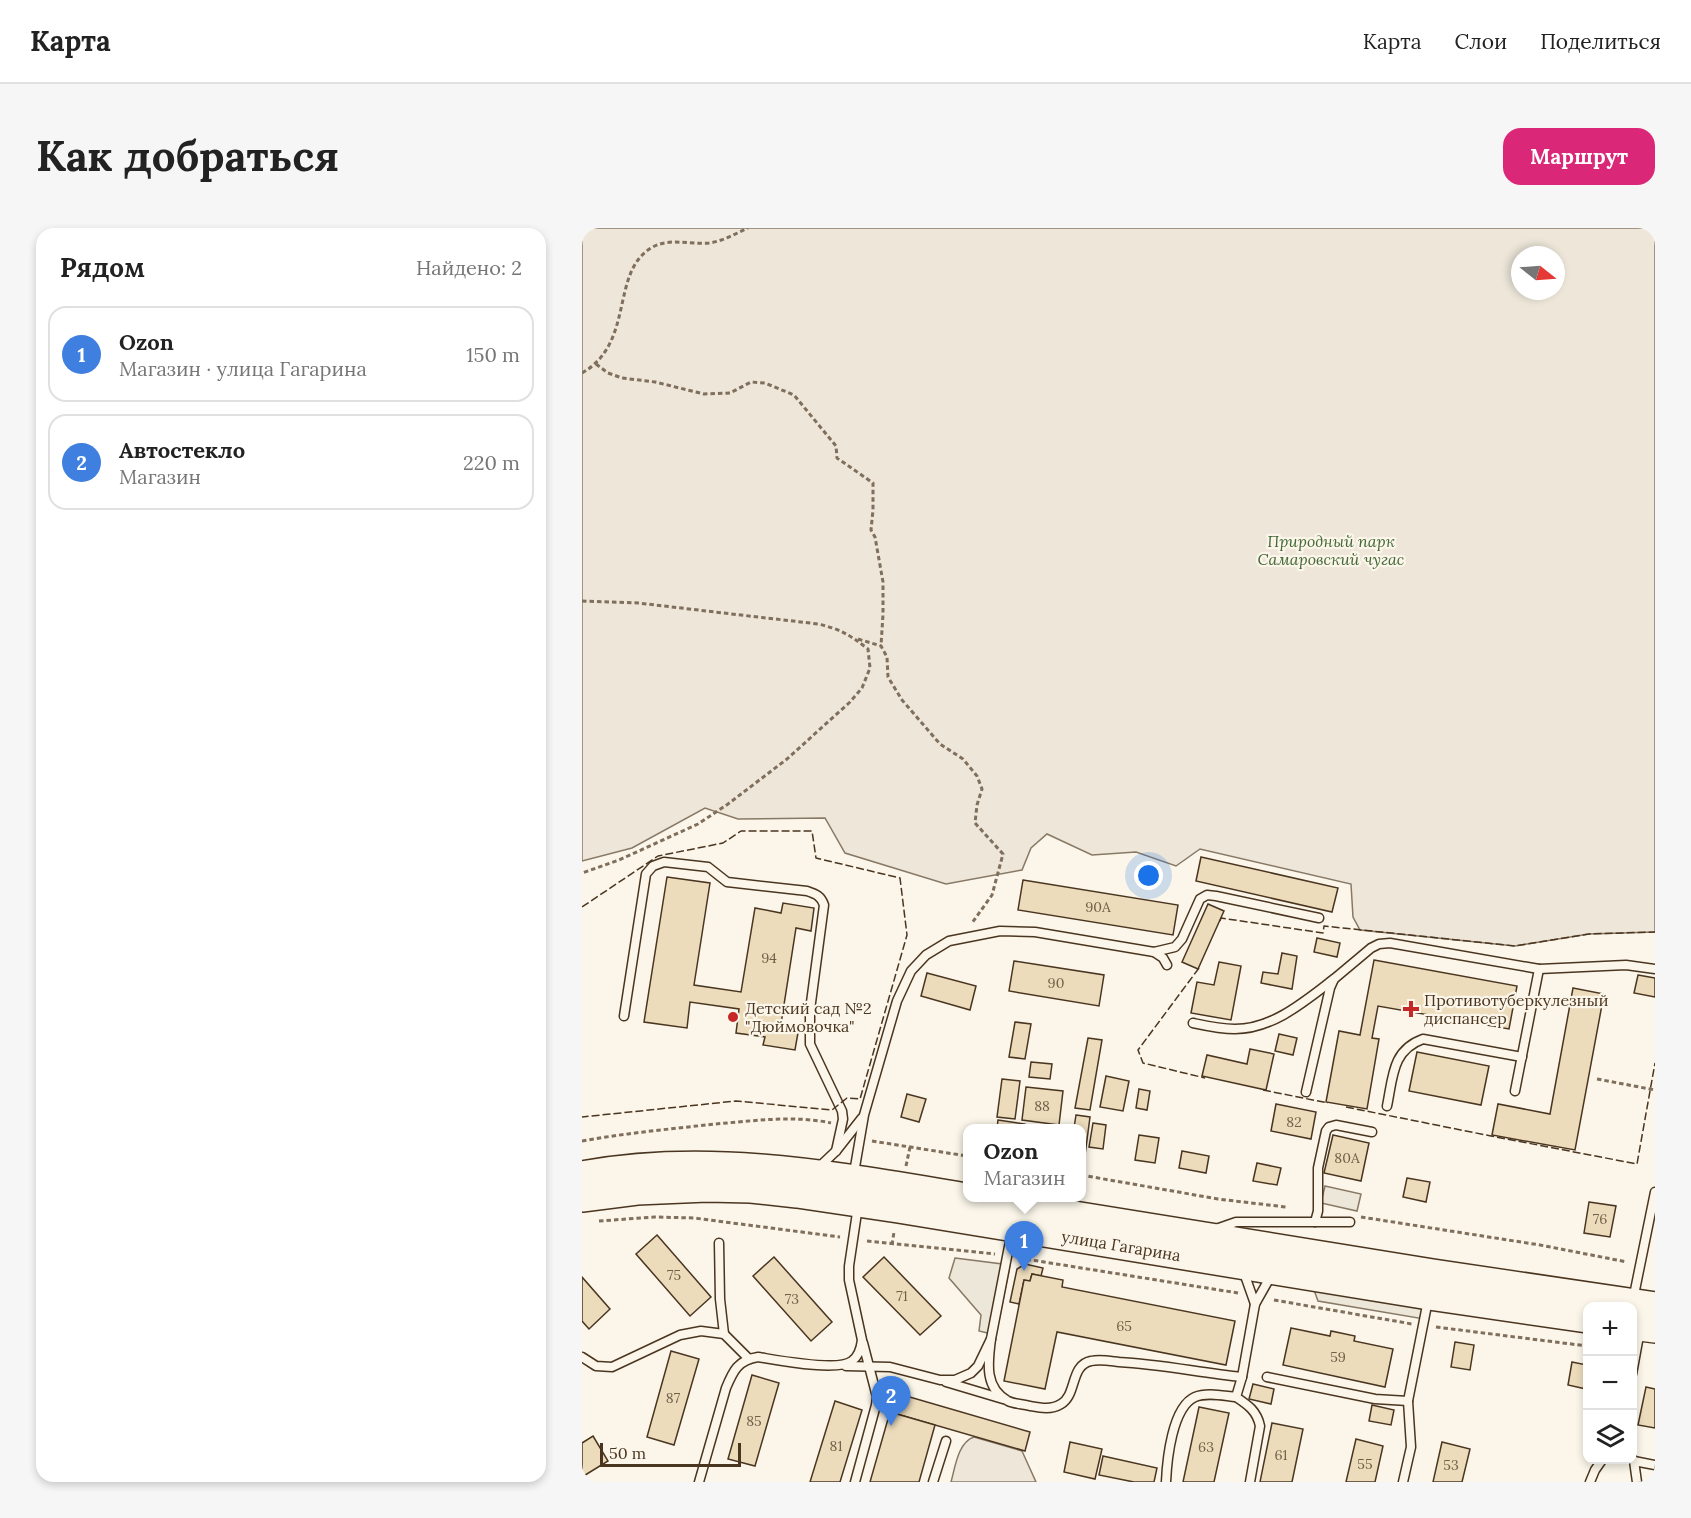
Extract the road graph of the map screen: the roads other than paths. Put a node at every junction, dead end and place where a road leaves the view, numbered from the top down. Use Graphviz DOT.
graph roads {
  1 [pos="1318,918"];
  2 [pos="1154,952"];
  3 [pos="1167,964"];
  4 [pos="1539,969"];
  5 [pos="1655,969"];
  6 [pos="1334,979"];
  7 [pos="624,1016"];
  8 [pos="1193,1023"];
  9 [pos="1522,1057"];
  10 [pos="1515,1091"];
  11 [pos="1306,1092"];
  12 [pos="1387,1106"];
  13 [pos="864,1115"];
  14 [pos="1372,1132"];
  15 [pos="836,1151"];
  16 [pos="800,1172"];
  17 [pos="582,1175"];
  18 [pos="862,1192"];
  19 [pos="1655,1192"];
  20 [pos="963,1197"];
  21 [pos="582,1198"];
  22 [pos="998,1202"];
  23 [pos="1315,1222"];
  24 [pos="1350,1222"];
  25 [pos="1012,1228"];
  26 [pos="1201,1236"];
  27 [pos="719,1242"];
  28 [pos="1244,1255"];
  29 [pos="1274,1271"];
  30 [pos="1431,1285"];
  31 [pos="1255,1304"];
  32 [pos="1641,1316"];
  33 [pos="1583,1318"];
  34 [pos="724,1334"];
  35 [pos="991,1339"];
  36 [pos="862,1340"];
  37 [pos="1635,1356"];
  38 [pos="582,1357"];
  39 [pos="748,1359"];
  40 [pos="830,1366"];
  41 [pos="868,1366"];
  42 [pos="890,1367"];
  43 [pos="1242,1377"];
  44 [pos="1267,1377"];
  45 [pos="940,1380"];
  46 [pos="1236,1398"];
  47 [pos="1009,1401"];
  48 [pos="1408,1401"];
  49 [pos="946,1441"];
  50 [pos="1637,1460"];
  51 [pos="1599,1464"];
  52 [pos="1634,1464"];
  53 [pos="1655,1465"];
  54 [pos="699,1482"];
  55 [pos="855,1482"];
  56 [pos="933,1482"];
  57 [pos="1166,1482"];
  58 [pos="1250,1482"];
  59 [pos="1404,1482"];
  60 [pos="1590,1482"];
  61 [pos="1637,1482"];
  1 -- 2 [label="lane"];
  2 -- 3 [label="lane"];
  2 -- 13 [label="lane"];
  4 -- 5 [label="lane"];
  4 -- 6 [label="lane"];
  4 -- 9 [label="lane"];
  6 -- 8 [label="lane"];
  6 -- 11 [label="lane"];
  7 -- 15 [label="lane"];
  9 -- 10 [label="lane"];
  9 -- 12 [label="lane"];
  13 -- 15 [label="lane"];
  13 -- 18 [label="lane"];
  14 -- 23 [label="lane"];
  15 -- 16 [label="lane"];
  16 -- 17 [label="main road, улица Гагарина"];
  16 -- 18 [label="main road, улица Гагарина"];
  18 -- 20 [label="main road, улица Гагарина"];
  18 -- 21 [label="main road, улица Гагарина"];
  18 -- 25 [label="main road, улица Гагарина"];
  18 -- 36 [label="lane"];
  19 -- 32 [label="lane"];
  22 -- 26 [label="main road, улица Гагарина"];
  23 -- 24 [label="lane"];
  23 -- 26 [label="lane"];
  25 -- 28 [label="main road, улица Гагарина"];
  25 -- 35 [label="lane"];
  26 -- 28 [label="main road, улица Гагарина"];
  27 -- 34 [label="lane"];
  28 -- 29 [label="main road, улица Гагарина"];
  28 -- 30 [label="main road, улица Гагарина"];
  28 -- 31 [label="lane"];
  29 -- 30 [label="main road, улица Гагарина"];
  29 -- 31 [label="lane"];
  30 -- 32 [label="main road, улица Гагарина"];
  30 -- 33 [label="main road, улица Гагарина"];
  30 -- 48 [label="lane"];
  31 -- 43 [label="lane"];
  32 -- 37 [label="lane"];
  34 -- 38 [label="lane"];
  34 -- 39 [label="lane"];
  35 -- 45 [label="lane"];
  35 -- 47 [label="lane"];
  36 -- 40 [label="lane"];
  36 -- 41 [label="lane"];
  36 -- 42 [label="lane"];
  39 -- 40 [label="lane"];
  39 -- 54 [label="lane"];
  40 -- 41 [label="lane"];
  41 -- 42 [label="lane"];
  41 -- 55 [label="lane"];
  42 -- 45 [label="lane"];
  43 -- 46 [label="lane"];
  43 -- 47 [label="lane"];
  44 -- 48 [label="lane"];
  45 -- 47 [label="lane"];
  46 -- 57 [label="lane"];
  46 -- 58 [label="lane"];
  48 -- 59 [label="lane"];
  49 -- 56 [label="lane"];
  50 -- 53 [label="lane"];
  51 -- 60 [label="lane"];
  52 -- 61 [label="lane"];
}
